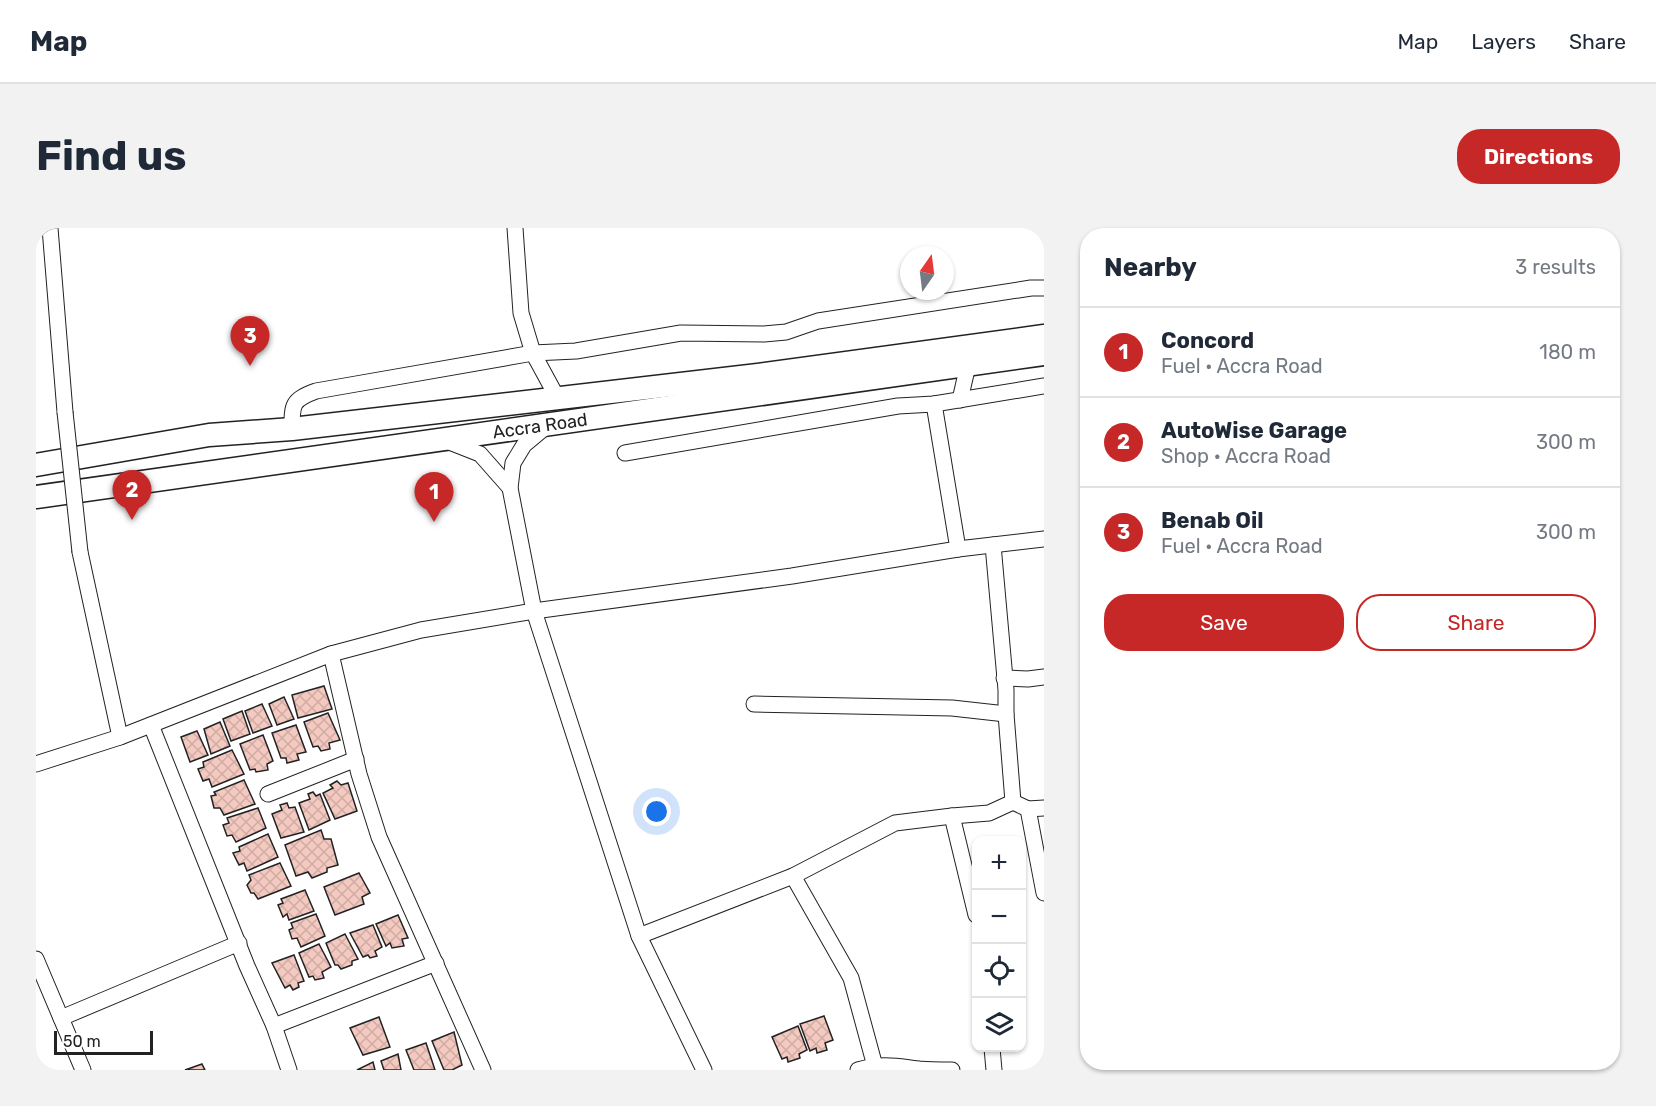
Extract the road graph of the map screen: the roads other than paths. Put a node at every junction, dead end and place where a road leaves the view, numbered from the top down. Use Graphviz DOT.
graph roads {
  1 [pos="50,228"];
  2 [pos="515,228"];
  3 [pos="1044,288"];
  4 [pos="1044,336"];
  5 [pos="533,353"];
  6 [pos="1044,354"];
  7 [pos="968,365"];
  8 [pos="1044,386"];
  9 [pos="558,399"];
  10 [pos="960,400"];
  11 [pos="934,404"];
  12 [pos="548,425"];
  13 [pos="292,429"];
  14 [pos="446,440"];
  15 [pos="625,453"];
  16 [pos="36,465"];
  17 [pos="510,488"];
  18 [pos="36,497"];
  19 [pos="1044,539"];
  20 [pos="993,545"];
  21 [pos="958,549"];
  22 [pos="534,611"];
  23 [pos="331,654"];
  24 [pos="1044,677"];
  25 [pos="1004,678"];
  26 [pos="754,705"];
  27 [pos="1006,714"];
  28 [pos="151,725"];
  29 [pos="120,737"];
  30 [pos="356,759"];
  31 [pos="36,764"];
  32 [pos="268,794"];
  33 [pos="1013,802"];
  34 [pos="1036,809"];
  35 [pos="952,816"];
  36 [pos="792,876"];
  37 [pos="1044,893"];
  38 [pos="972,898"];
  39 [pos="639,936"];
  40 [pos="238,943"];
  41 [pos="36,959"];
  42 [pos="436,963"];
  43 [pos="61,1018"];
  44 [pos="274,1026"];
  45 [pos="992,1052"];
  46 [pos="876,1067"];
  47 [pos="83,1070"];
  48 [pos="289,1070"];
  49 [pos="483,1070"];
  50 [pos="704,1070"];
  51 [pos="858,1070"];
  52 [pos="952,1070"];
  53 [pos="994,1070"];
  1 -- 29 [label="street, bridge"];
  2 -- 5 [label="street"];
  3 -- 5 [label="street"];
  4 -- 9 [label="highway, Accra Road"];
  5 -- 9 [label="street"];
  5 -- 13 [label="street"];
  6 -- 7 [label="highway, Accra Road"];
  7 -- 10 [label="street"];
  7 -- 12 [label="highway, Accra Road"];
  8 -- 10 [label="street"];
  9 -- 13 [label="highway, Accra Road"];
  10 -- 11 [label="street"];
  11 -- 15 [label="street"];
  11 -- 21 [label="street"];
  12 -- 14 [label="highway, Accra Road"];
  12 -- 17 [label="street"];
  13 -- 16 [label="highway, Accra Road"];
  14 -- 17 [label="street"];
  14 -- 18 [label="highway, Accra Road"];
  17 -- 22 [label="street"];
  19 -- 20 [label="street"];
  20 -- 21 [label="street"];
  20 -- 25 [label="street"];
  21 -- 22 [label="street"];
  22 -- 23 [label="street"];
  22 -- 39 [label="street"];
  23 -- 28 [label="street"];
  23 -- 30 [label="street"];
  24 -- 25 [label="street"];
  25 -- 27 [label="street"];
  26 -- 27 [label="street"];
  27 -- 33 [label="street"];
  28 -- 29 [label="street"];
  28 -- 40 [label="street"];
  29 -- 31 [label="street"];
  30 -- 32 [label="street"];
  30 -- 42 [label="street"];
  33 -- 34 [label="street"];
  33 -- 35 [label="street"];
  34 -- 37 [label="street"];
  35 -- 36 [label="street"];
  35 -- 38 [label="street"];
  36 -- 39 [label="street"];
  36 -- 46 [label="street"];
  39 -- 50 [label="street"];
  40 -- 43 [label="street"];
  40 -- 44 [label="street"];
  41 -- 43 [label="street"];
  42 -- 44 [label="street"];
  42 -- 49 [label="street"];
  43 -- 47 [label="street"];
  44 -- 48 [label="street"];
  45 -- 53 [label="street"];
  46 -- 51 [label="street"];
  46 -- 52 [label="street"];
}
